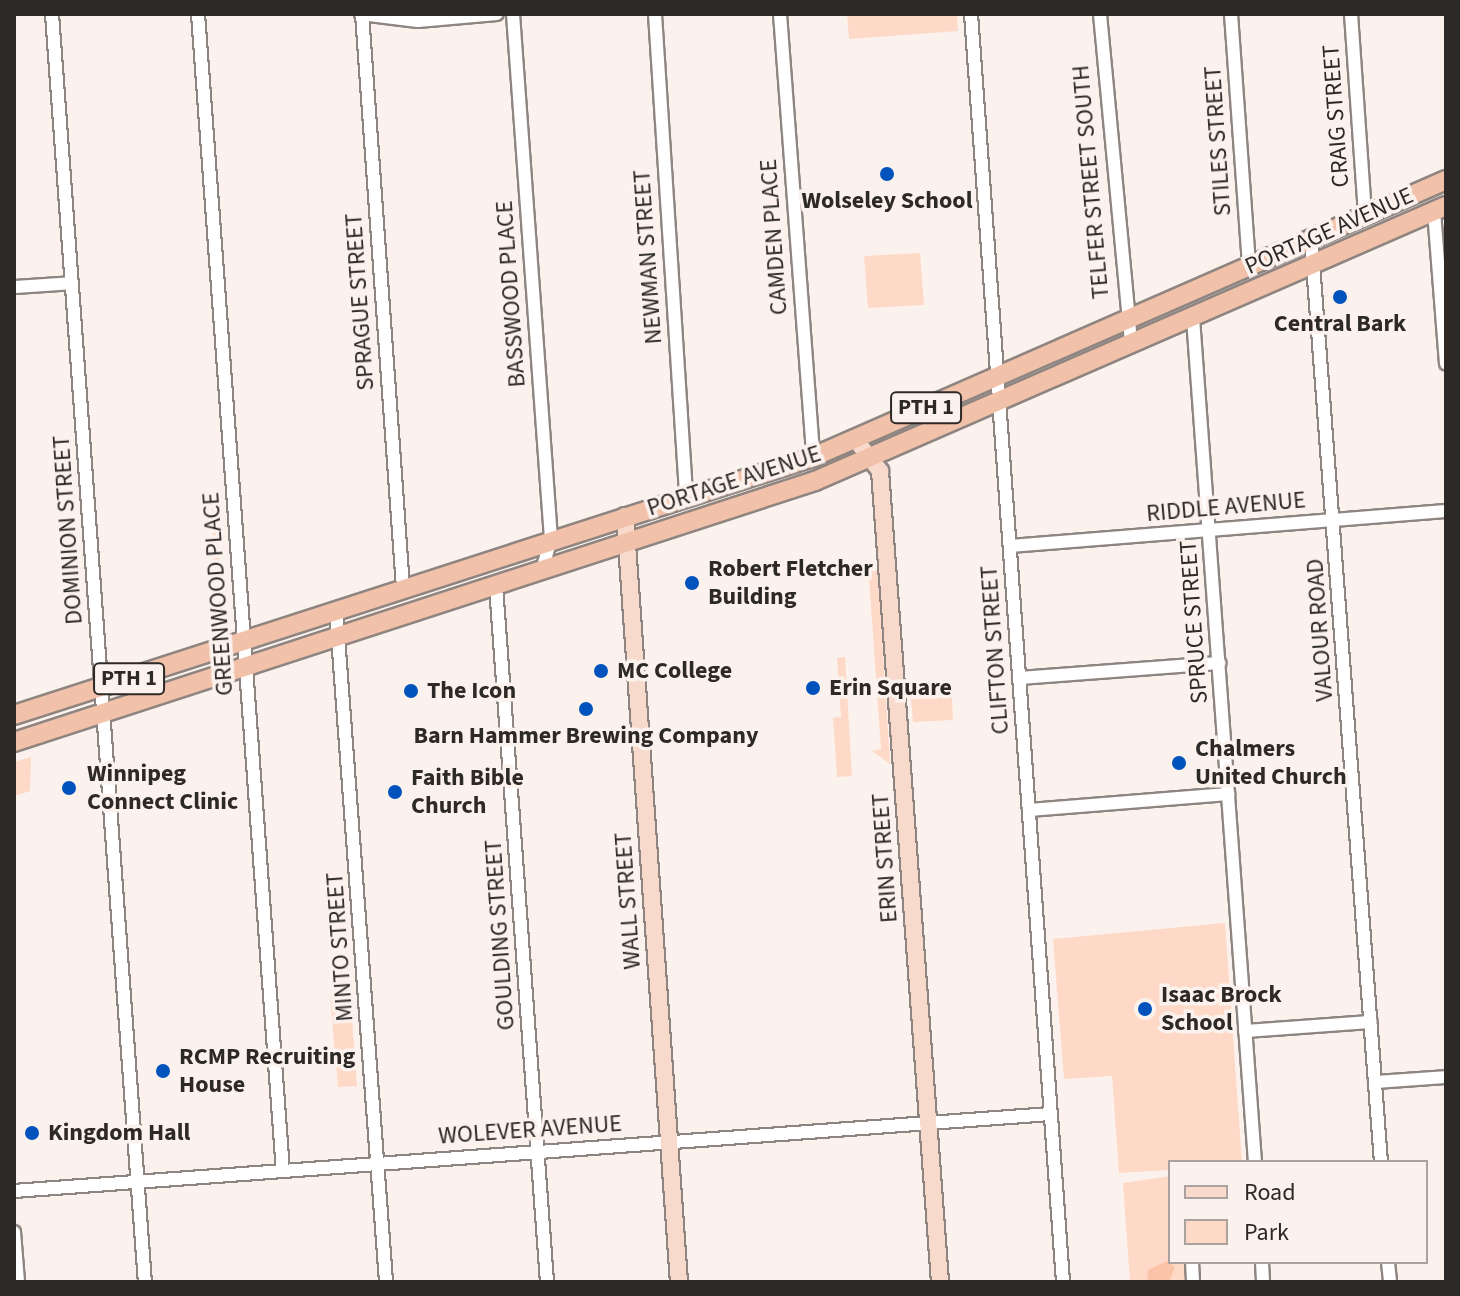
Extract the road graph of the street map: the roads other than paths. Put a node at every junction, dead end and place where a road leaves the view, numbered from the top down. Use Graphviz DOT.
graph roads {
  1 [pos="52,14"];
  2 [pos="198,14"];
  3 [pos="361,14"];
  4 [pos="497,14"];
  5 [pos="513,14"];
  6 [pos="655,14"];
  7 [pos="780,14"];
  8 [pos="971,14"];
  9 [pos="1100,14"];
  10 [pos="1231,14"];
  11 [pos="1351,14"];
  12 [pos="1446,180"];
  13 [pos="1440,209"];
  14 [pos="1365,215"];
  15 [pos="1311,238"];
  16 [pos="1316,262"];
  17 [pos="1249,265"];
  18 [pos="72,283"];
  19 [pos="14,287"];
  20 [pos="1193,318"];
  21 [pos="1125,320"];
  22 [pos="1131,345"];
  23 [pos="1446,364"];
  24 [pos="997,376"];
  25 [pos="998,401"];
  26 [pos="855,439"];
  27 [pos="872,456"];
  28 [pos="813,457"];
  29 [pos="686,496"];
  30 [pos="1446,511"];
  31 [pos="625,516"];
  32 [pos="1334,519"];
  33 [pos="1210,531"];
  34 [pos="551,539"];
  35 [pos="626,542"];
  36 [pos="1010,546"];
  37 [pos="542,570"];
  38 [pos="496,586"];
  39 [pos="403,587"];
  40 [pos="336,610"];
  41 [pos="338,636"];
  42 [pos="243,642"];
  43 [pos="1219,663"];
  44 [pos="245,667"];
  45 [pos="1019,678"];
  46 [pos="103,687"];
  47 [pos="104,713"];
  48 [pos="14,715"];
  49 [pos="14,742"];
  50 [pos="1228,794"];
  51 [pos="1029,810"];
  52 [pos="1371,1022"];
  53 [pos="1245,1031"];
  54 [pos="1446,1077"];
  55 [pos="1375,1082"];
  56 [pos="1050,1114"];
  57 [pos="928,1123"];
  58 [pos="669,1142"];
  59 [pos="538,1152"];
  60 [pos="1255,1160"];
  61 [pos="1381,1160"];
  62 [pos="379,1163"];
  63 [pos="283,1171"];
  64 [pos="138,1181"];
  65 [pos="14,1191"];
  66 [pos="14,1232"];
  67 [pos="18,1282"];
  68 [pos="145,1282"];
  69 [pos="386,1282"];
  70 [pos="547,1282"];
  71 [pos="679,1282"];
  72 [pos="940,1282"];
  73 [pos="1063,1282"];
  1 -- 18 [label="street, DOMINION STREET"];
  2 -- 42 [label="street, GREENWOOD PLACE"];
  3 -- 4 [label="street"];
  3 -- 39 [label="street, SPRAGUE STREET"];
  5 -- 34 [label="street, BASSWOOD PLACE"];
  6 -- 29 [label="street, NEWMAN STREET"];
  7 -- 28 [label="street, CAMDEN PLACE"];
  8 -- 24 [label="street, CLIFTON STREET"];
  9 -- 21 [label="street, TELFER STREET SOUTH"];
  10 -- 17 [label="street, STILES STREET"];
  11 -- 14 [label="street, CRAIG STREET"];
  12 -- 14 [label="highway, PORTAGE AVENUE / PTH 1"];
  13 -- 16 [label="highway, PORTAGE AVENUE / PTH 1"];
  13 -- 23 [label="street"];
  14 -- 15 [label="highway, PORTAGE AVENUE / PTH 1"];
  15 -- 16 [label="street, VALOUR ROAD"];
  15 -- 17 [label="highway, PORTAGE AVENUE / PTH 1"];
  16 -- 20 [label="highway, PORTAGE AVENUE / PTH 1"];
  16 -- 32 [label="street, VALOUR ROAD"];
  17 -- 21 [label="highway, PORTAGE AVENUE / PTH 1"];
  18 -- 19 [label="street"];
  18 -- 46 [label="street, DOMINION STREET"];
  20 -- 22 [label="highway, PORTAGE AVENUE / PTH 1"];
  20 -- 33 [label="street, SPRUCE STREET"];
  21 -- 22 [label="street, TELFER STREET SOUTH"];
  21 -- 24 [label="highway, PORTAGE AVENUE / PTH 1"];
  22 -- 25 [label="highway, PORTAGE AVENUE / PTH 1"];
  24 -- 25 [label="street, CLIFTON STREET"];
  24 -- 26 [label="highway, PORTAGE AVENUE / PTH 1"];
  25 -- 27 [label="highway, PORTAGE AVENUE / PTH 1"];
  25 -- 36 [label="street, CLIFTON STREET"];
  26 -- 27 [label="main road, ERIN STREET"];
  26 -- 28 [label="highway, PORTAGE AVENUE / PTH 1"];
  27 -- 35 [label="highway, PORTAGE AVENUE / PTH 1"];
  27 -- 57 [label="main road, ERIN STREET"];
  28 -- 29 [label="highway, PORTAGE AVENUE / PTH 1"];
  29 -- 31 [label="highway, PORTAGE AVENUE / PTH 1"];
  30 -- 32 [label="street, RIDDLE AVENUE"];
  31 -- 34 [label="highway, PORTAGE AVENUE / PTH 1"];
  31 -- 35 [label="main road, WALL STREET"];
  32 -- 33 [label="street, RIDDLE AVENUE"];
  32 -- 52 [label="street, VALOUR ROAD"];
  33 -- 36 [label="street, RIDDLE AVENUE"];
  33 -- 43 [label="street, SPRUCE STREET"];
  34 -- 37 [label="street, BASSWOOD PLACE"];
  34 -- 39 [label="highway, PORTAGE AVENUE / PTH 1"];
  35 -- 37 [label="highway, PORTAGE AVENUE / PTH 1"];
  35 -- 58 [label="main road, WALL STREET"];
  36 -- 45 [label="street, CLIFTON STREET"];
  37 -- 38 [label="highway, PORTAGE AVENUE / PTH 1"];
  38 -- 41 [label="highway, PORTAGE AVENUE / PTH 1"];
  38 -- 59 [label="street, GOULDING STREET"];
  39 -- 40 [label="highway, PORTAGE AVENUE / PTH 1"];
  40 -- 41 [label="street, MINTO STREET"];
  40 -- 42 [label="highway, PORTAGE AVENUE / PTH 1"];
  41 -- 44 [label="highway, PORTAGE AVENUE / PTH 1"];
  41 -- 62 [label="street, MINTO STREET"];
  42 -- 44 [label="street, GREENWOOD PLACE"];
  42 -- 46 [label="highway, PORTAGE AVENUE / PTH 1"];
  43 -- 45 [label="street"];
  43 -- 50 [label="street, SPRUCE STREET"];
  44 -- 47 [label="highway, PORTAGE AVENUE / PTH 1"];
  44 -- 63 [label="street, GREENWOOD PLACE"];
  45 -- 51 [label="street, CLIFTON STREET"];
  46 -- 47 [label="street, DOMINION STREET"];
  46 -- 48 [label="highway, PORTAGE AVENUE / PTH 1"];
  47 -- 49 [label="highway, PORTAGE AVENUE / PTH 1"];
  47 -- 64 [label="street, DOMINION STREET"];
  50 -- 51 [label="street"];
  50 -- 53 [label="street, SPRUCE STREET"];
  51 -- 56 [label="street, CLIFTON STREET"];
  52 -- 53 [label="street"];
  52 -- 55 [label="street, VALOUR ROAD"];
  53 -- 60 [label="street, SPRUCE STREET"];
  54 -- 55 [label="street"];
  55 -- 61 [label="street, VALOUR ROAD"];
  56 -- 57 [label="street, WOLEVER AVENUE"];
  56 -- 73 [label="street, CLIFTON STREET"];
  57 -- 58 [label="street, WOLEVER AVENUE"];
  57 -- 72 [label="main road, ERIN STREET"];
  58 -- 59 [label="street, WOLEVER AVENUE"];
  58 -- 71 [label="main road, WALL STREET"];
  59 -- 62 [label="street, WOLEVER AVENUE"];
  59 -- 70 [label="street, GOULDING STREET"];
  62 -- 63 [label="street, WOLEVER AVENUE"];
  62 -- 69 [label="street, MINTO STREET"];
  63 -- 64 [label="street, WOLEVER AVENUE"];
  64 -- 65 [label="street, WOLEVER AVENUE"];
  64 -- 68 [label="street, DOMINION STREET"];
  66 -- 67 [label="street"];
}
